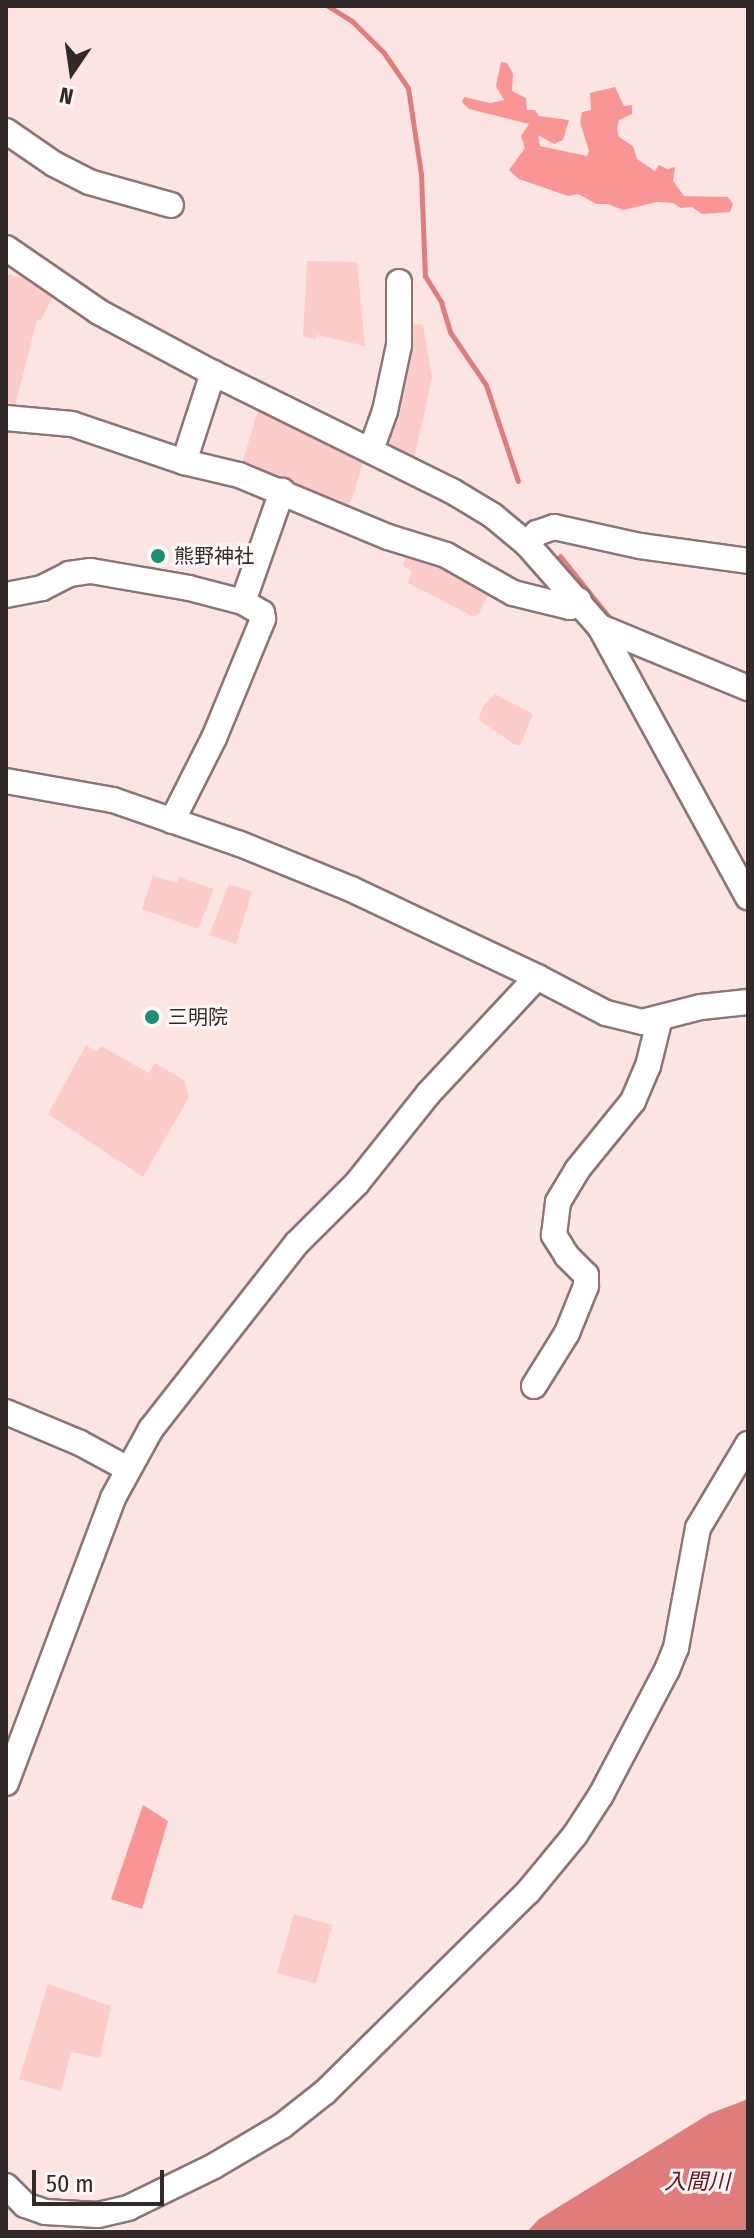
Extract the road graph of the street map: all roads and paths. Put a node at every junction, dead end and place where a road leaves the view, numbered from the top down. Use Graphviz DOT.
graph roads {
  1 [pos="6,131"];
  2 [pos="171,205"];
  3 [pos="6,248"];
  4 [pos="399,282"];
  5 [pos="213,373"];
  6 [pos="6,418"];
  7 [pos="371,450"];
  8 [pos="184,462"];
  9 [pos="282,491"];
  10 [pos="527,544"];
  11 [pos="748,561"];
  12 [pos="6,595"];
  13 [pos="579,600"];
  14 [pos="243,602"];
  15 [pos="600,627"];
  16 [pos="748,688"];
  17 [pos="6,781"];
  18 [pos="172,821"];
  19 [pos="748,897"];
  20 [pos="537,977"];
  21 [pos="748,1002"];
  22 [pos="660,1018"];
  23 [pos="534,1386"];
  24 [pos="6,1412"];
  25 [pos="748,1444"];
  26 [pos="126,1468"];
  27 [pos="6,1783"];
  28 [pos="6,2186"];
  1 -- 2 [label="street"];
  3 -- 5 [label="street"];
  4 -- 7 [label="street"];
  5 -- 7 [label="street"];
  5 -- 8 [label="street"];
  6 -- 8 [label="street"];
  7 -- 10 [label="street"];
  8 -- 9 [label="street"];
  9 -- 13 [label="street"];
  9 -- 14 [label="street"];
  10 -- 11 [label="street"];
  10 -- 13 [label="street"];
  12 -- 14 [label="street"];
  13 -- 15 [label="street"];
  14 -- 18 [label="street"];
  15 -- 16 [label="street"];
  15 -- 19 [label="street"];
  17 -- 18 [label="street"];
  18 -- 20 [label="street"];
  20 -- 22 [label="street"];
  20 -- 26 [label="street"];
  21 -- 22 [label="street"];
  22 -- 23 [label="street"];
  24 -- 26 [label="street"];
  25 -- 28 [label="street"];
  26 -- 27 [label="street"];
}
